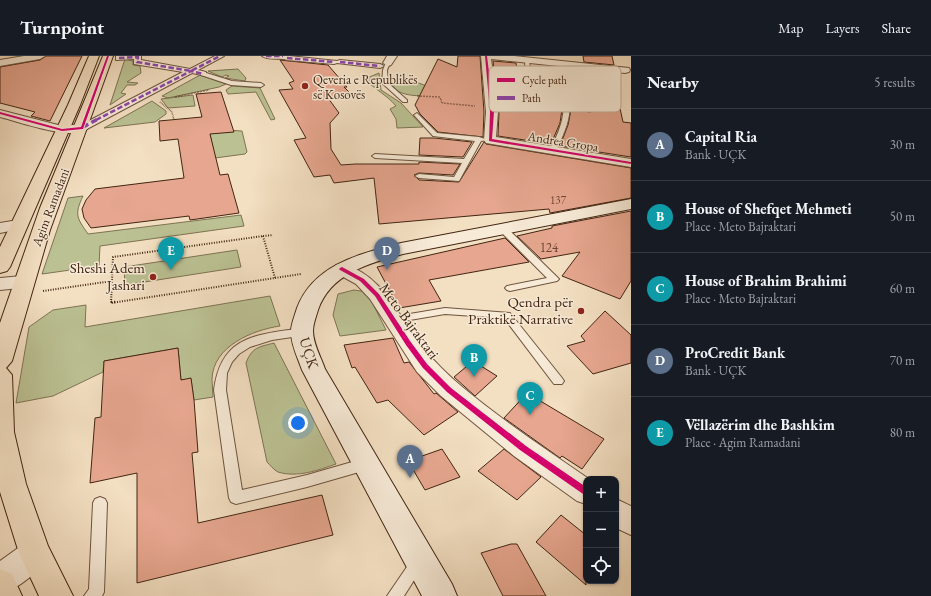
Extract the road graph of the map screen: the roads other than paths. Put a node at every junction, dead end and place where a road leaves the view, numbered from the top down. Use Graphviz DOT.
graph roads {
  1 [pos="40,56"];
  2 [pos="94,56"];
  3 [pos="220,56"];
  4 [pos="266,56"];
  5 [pos="486,56"];
  6 [pos="113,57"];
  7 [pos="285,57"];
  8 [pos="498,57"];
  9 [pos="527,60"];
  10 [pos="387,62"];
  11 [pos="0,63"];
  12 [pos="528,66"];
  13 [pos="586,66"];
  14 [pos="621,70"];
  15 [pos="625,70"];
  16 [pos="191,71"];
  17 [pos="203,74"];
  18 [pos="261,85"];
  19 [pos="489,87"];
  20 [pos="405,101"];
  21 [pos="92,104"];
  22 [pos="74,105"];
  23 [pos="490,112"];
  24 [pos="569,112"];
  25 [pos="0,113"];
  26 [pos="417,115"];
  27 [pos="82,128"];
  28 [pos="62,130"];
  29 [pos="485,140"];
  30 [pos="553,150"];
  31 [pos="375,156"];
  32 [pos="466,161"];
  33 [pos="631,163"];
  34 [pos="419,176"];
  35 [pos="631,204"];
  36 [pos="18,225"];
  37 [pos="0,228"];
  38 [pos="503,229"];
  39 [pos="0,267"];
  40 [pos="342,269"];
  41 [pos="13,287"];
  42 [pos="510,288"];
  43 [pos="392,320"];
  44 [pos="302,332"];
  45 [pos="0,361"];
  46 [pos="0,375"];
  47 [pos="558,381"];
  48 [pos="367,463"];
  49 [pos="583,490"];
  50 [pos="100,503"];
  51 [pos="619,514"];
  52 [pos="631,522"];
  53 [pos="35,553"];
  54 [pos="421,558"];
  55 [pos="0,580"];
  56 [pos="0,586"];
  57 [pos="5,596"];
  58 [pos="56,596"];
  59 [pos="92,596"];
  60 [pos="395,596"];
  61 [pos="440,596"];
  1 -- 11 [label="street"];
  2 -- 22 [label="main road, Agim Ramadani"];
  3 -- 16 [label="street"];
  4 -- 7 [label="street"];
  5 -- 8 [label="street"];
  5 -- 19 [label="street"];
  6 -- 16 [label="street"];
  6 -- 21 [label="main road, Agim Ramadani"];
  7 -- 10 [label="street"];
  8 -- 9 [label="street"];
  9 -- 12 [label="lane"];
  9 -- 13 [label="street"];
  10 -- 20 [label="lane"];
  14 -- 15 [label="street"];
  16 -- 17 [label="street"];
  16 -- 27 [label="street"];
  17 -- 18 [label="lane"];
  21 -- 22 [label="main road"];
  21 -- 27 [label="main road, Agim Ramadani"];
  22 -- 28 [label="main road, Agim Ramadani"];
  23 -- 29 [label="street"];
  24 -- 30 [label="lane, Andrea Gropa"];
  25 -- 28 [label="street"];
  26 -- 29 [label="lane, Andrea Gropa"];
  27 -- 28 [label="street"];
  27 -- 41 [label="main road, Agim Ramadani"];
  28 -- 36 [label="main road, Agim Ramadani"];
  29 -- 30 [label="street, Andrea Gropa"];
  29 -- 32 [label="lane"];
  30 -- 33 [label="street, Andrea Gropa"];
  31 -- 32 [label="lane"];
  32 -- 34 [label="lane"];
  35 -- 38 [label="main road, UÇK"];
  36 -- 37 [label="street"];
  36 -- 39 [label="main road, Agim Ramadani"];
  38 -- 40 [label="main road, UÇK"];
  38 -- 42 [label="lane"];
  40 -- 43 [label="street, Meto Bajraktari"];
  40 -- 44 [label="main road, UÇK"];
  41 -- 45 [label="main road, Agim Ramadani"];
  43 -- 47 [label="lane"];
  43 -- 49 [label="street, Meto Bajraktari"];
  44 -- 48 [label="main road, UÇK"];
  44 -- 48 [label="lane"];
  46 -- 53 [label="main road"];
  48 -- 54 [label="main road, UÇK"];
  50 -- 59 [label="lane"];
  51 -- 52 [label="street"];
  53 -- 55 [label="street"];
  53 -- 58 [label="main road"];
  54 -- 60 [label="lane"];
  54 -- 61 [label="main road, UÇK"];
  56 -- 57 [label="main road"];
}
